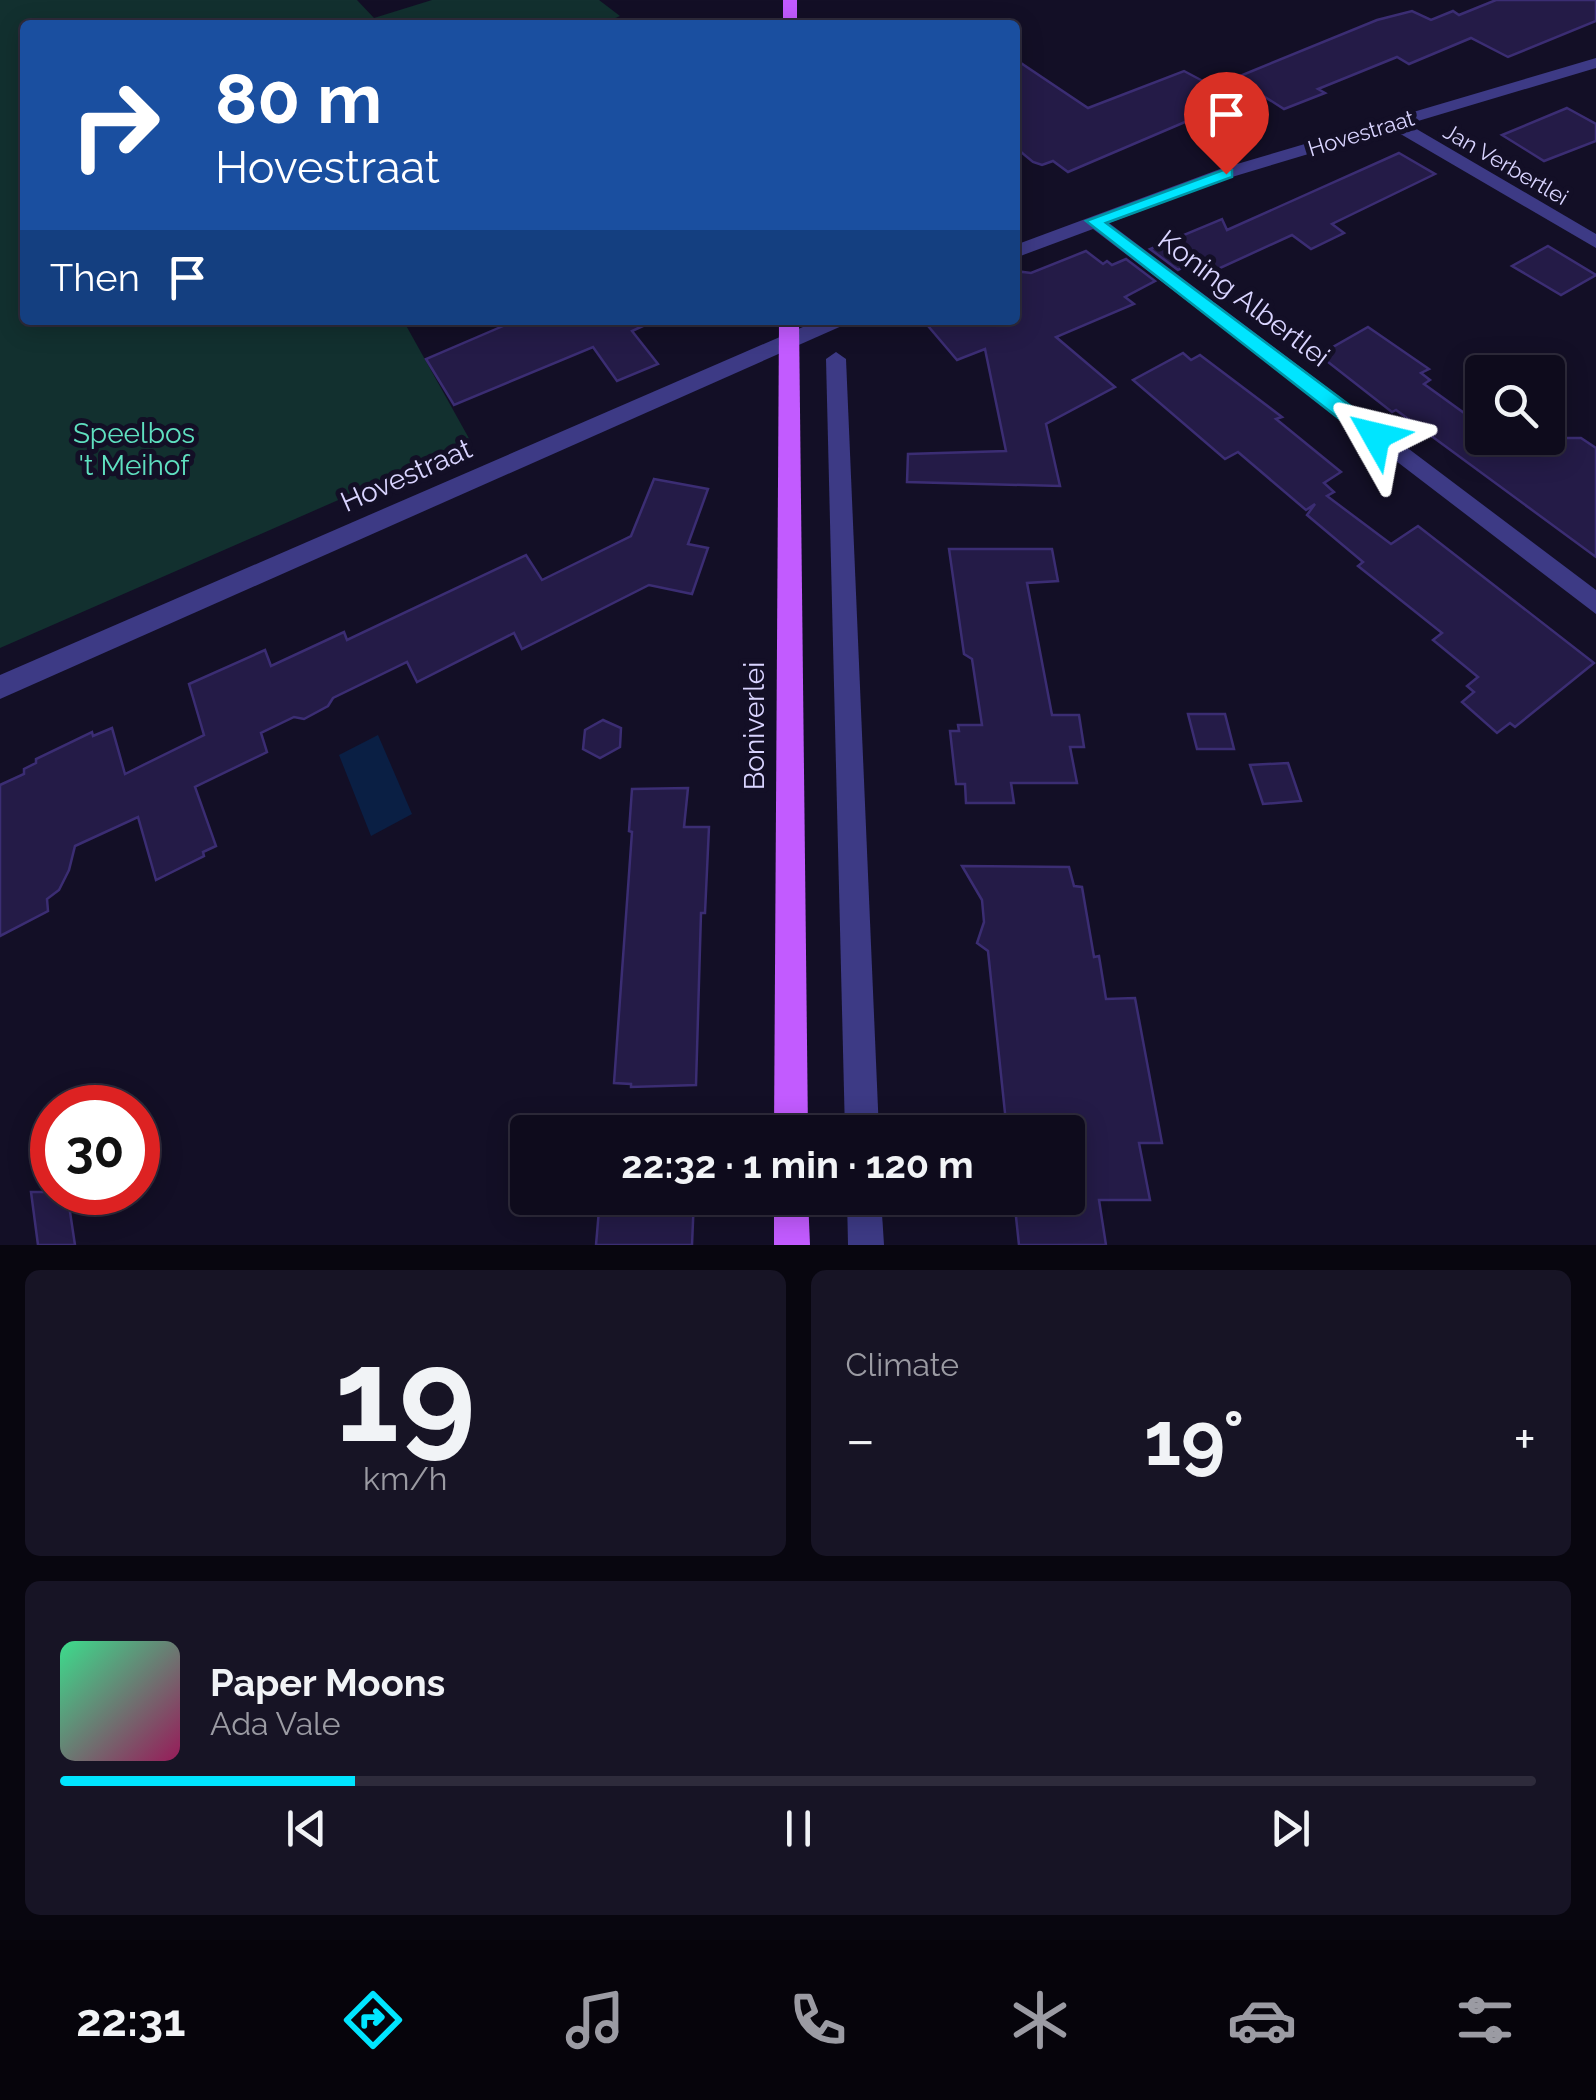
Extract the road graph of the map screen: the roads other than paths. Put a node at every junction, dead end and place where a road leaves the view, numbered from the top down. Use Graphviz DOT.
graph roads {
  1 [pos="1596,63"];
  2 [pos="1394,123"];
  3 [pos="1094,221"];
  4 [pos="1596,242"];
  5 [pos="1020,250"];
  6 [pos="812,325"];
  7 [pos="788,330"];
  8 [pos="836,359"];
  9 [pos="1596,604"];
  10 [pos="0,687"];
  11 [pos="791,1115"];
  12 [pos="861,1115"];
  13 [pos="792,1215"];
  14 [pos="865,1215"];
  15 [pos="792,1245"];
  16 [pos="866,1245"];
  1 -- 2 [label="street, Hovestraat"];
  2 -- 3 [label="street, Hovestraat"];
  2 -- 4 [label="street, Jan Verbertlei"];
  3 -- 5 [label="street, Hovestraat"];
  3 -- 9 [label="street, Koning Albertlei"];
  6 -- 7 [label="street, Hovestraat"];
  7 -- 10 [label="street, Hovestraat"];
  7 -- 11 [label="main road, Boniverlei"];
  8 -- 12 [label="street"];
  13 -- 15 [label="main road"];
  14 -- 16 [label="street"];
}
